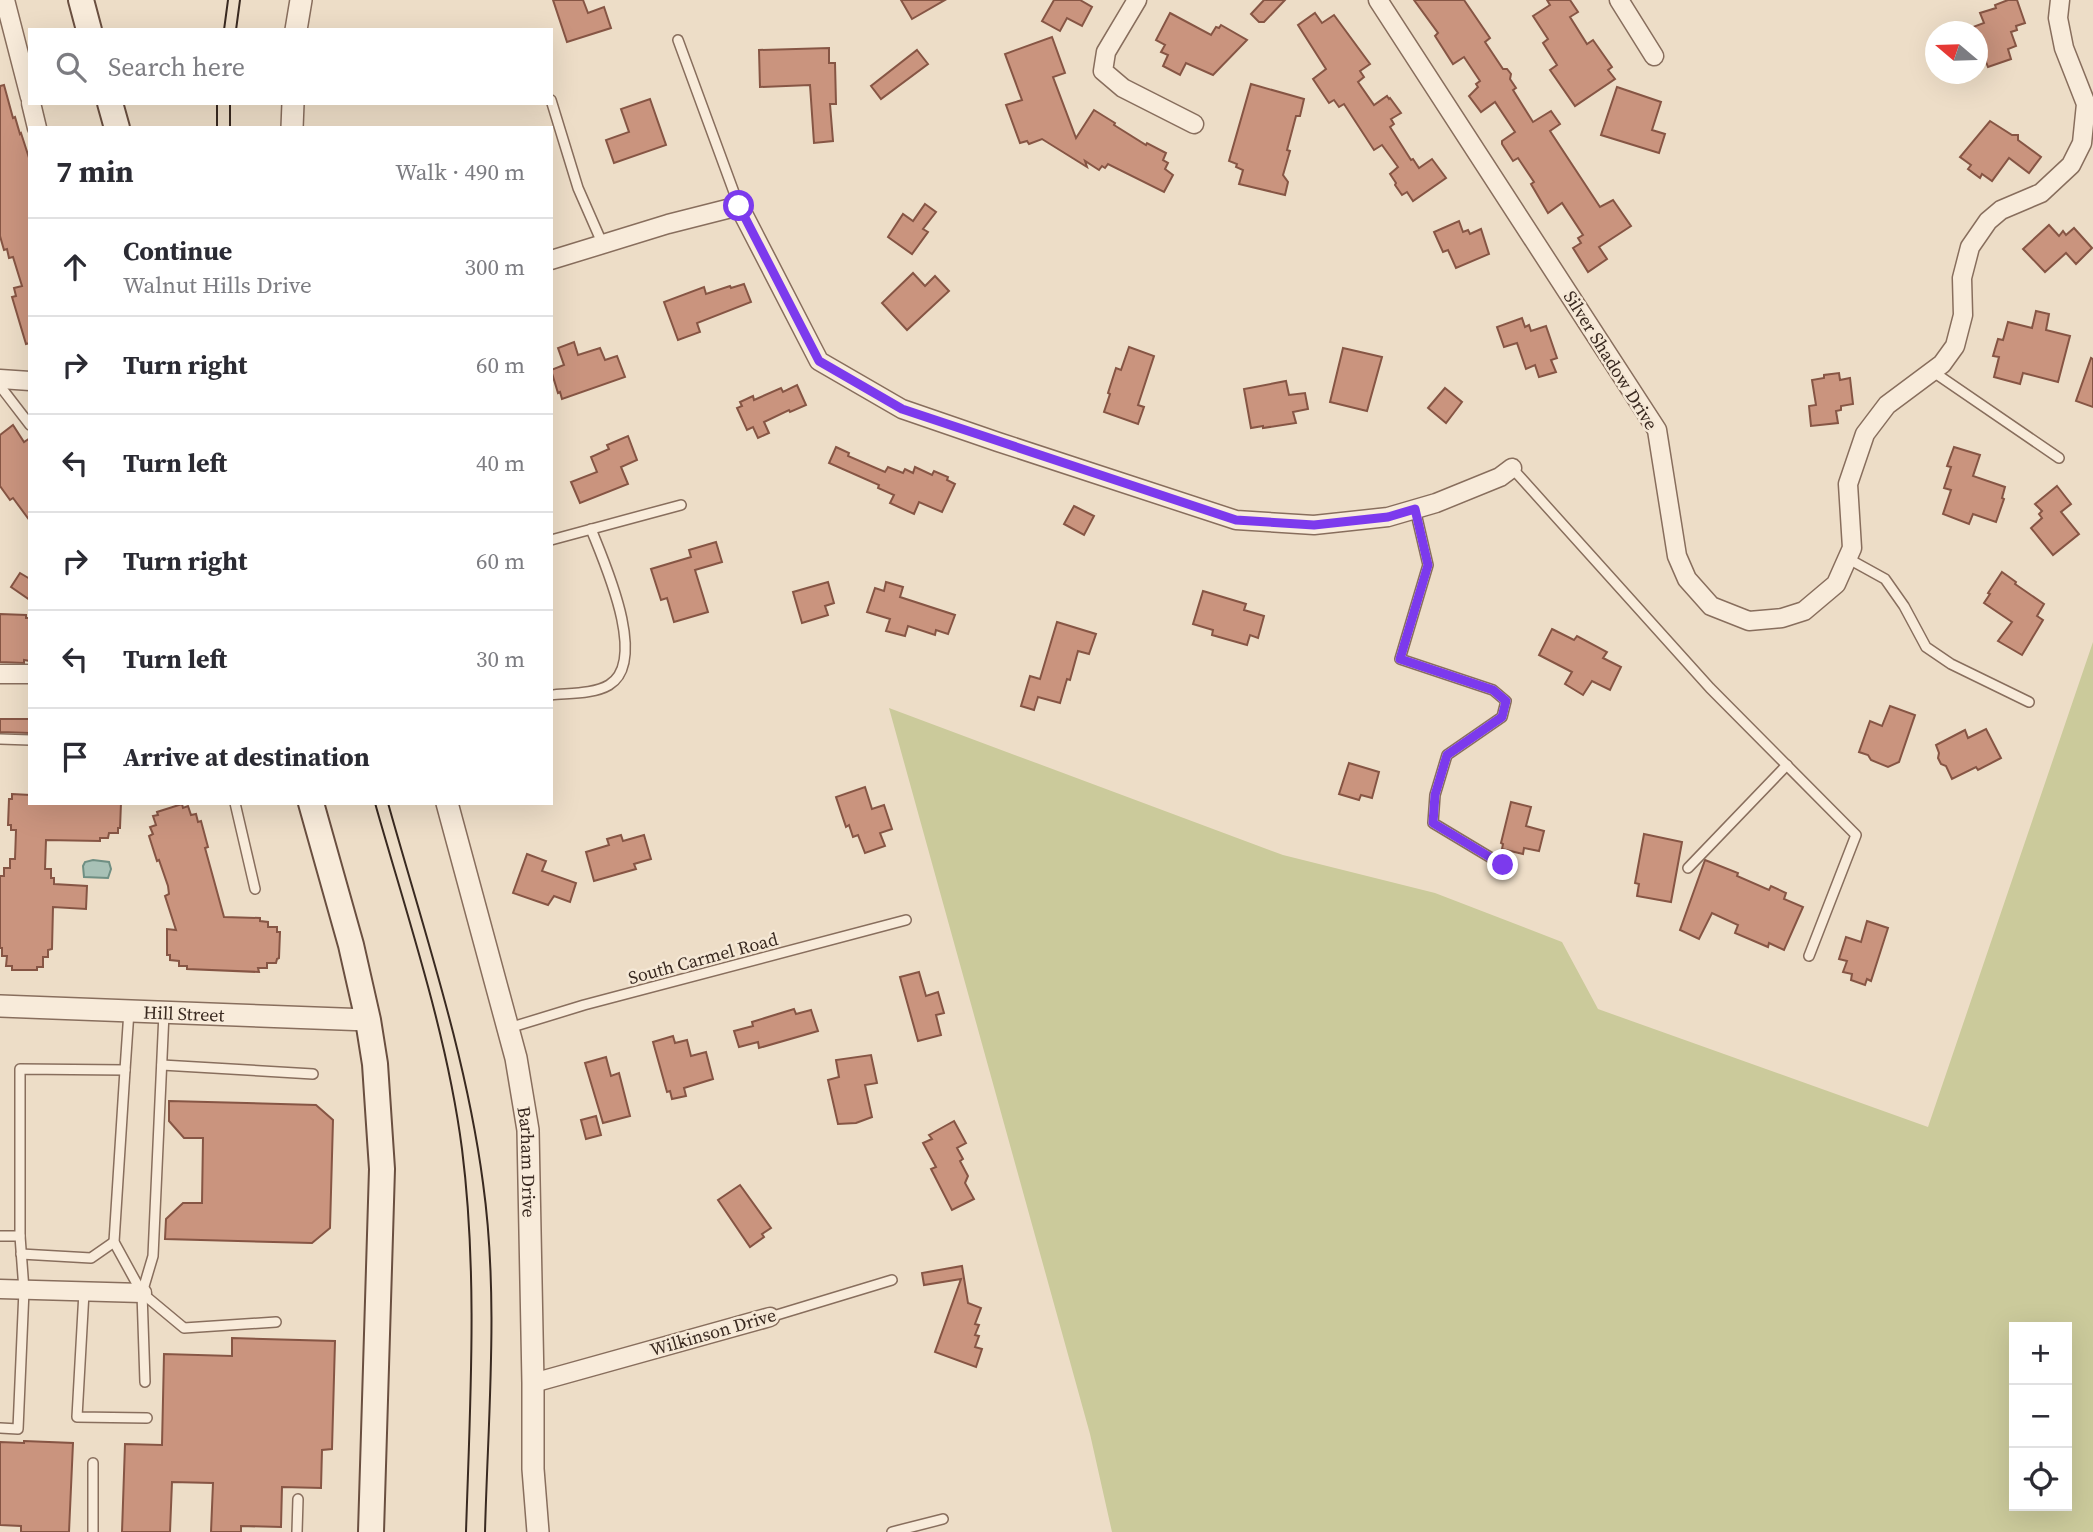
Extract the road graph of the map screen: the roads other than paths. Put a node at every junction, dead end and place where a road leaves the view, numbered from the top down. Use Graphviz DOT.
graph roads {
  1 [pos="5,0"];
  2 [pos="81,0"];
  3 [pos="301,0"];
  4 [pos="1138,0"];
  5 [pos="1378,0"];
  6 [pos="1619,0"];
  7 [pos="2060,0"];
  8 [pos="88,28"];
  9 [pos="296,28"];
  10 [pos="678,40"];
  11 [pos="1654,56"];
  12 [pos="28,89"];
  13 [pos="31,105"];
  14 [pos="111,105"];
  15 [pos="293,105"];
  16 [pos="553,105"];
  17 [pos="1194,124"];
  18 [pos="37,126"];
  19 [pos="116,126"];
  20 [pos="292,126"];
  21 [pos="739,206"];
  22 [pos="603,245"];
  23 [pos="553,259"];
  24 [pos="1932,371"];
  25 [pos="0,379"];
  26 [pos="28,381"];
  27 [pos="0,386"];
  28 [pos="28,422"];
  29 [pos="2059,458"];
  30 [pos="1512,468"];
  31 [pos="681,505"];
  32 [pos="1415,509"];
  33 [pos="591,529"];
  34 [pos="553,539"];
  35 [pos="1847,558"];
  36 [pos="0,674"];
  37 [pos="28,674"];
  38 [pos="553,695"];
  39 [pos="2029,702"];
  40 [pos="0,739"];
  41 [pos="28,740"];
  42 [pos="1787,765"];
  43 [pos="235,805"];
  44 [pos="312,805"];
  45 [pos="448,805"];
  46 [pos="1503,865"];
  47 [pos="1688,868"];
  48 [pos="255,889"];
  49 [pos="905,920"];
  50 [pos="1809,956"];
  51 [pos="0,1006"];
  52 [pos="129,1010"];
  53 [pos="164,1012"];
  54 [pos="369,1020"];
  55 [pos="509,1028"];
  56 [pos="162,1065"];
  57 [pos="125,1070"];
  58 [pos="313,1074"];
  59 [pos="0,1236"];
  60 [pos="20,1236"];
  61 [pos="114,1242"];
  62 [pos="21,1254"];
  63 [pos="892,1280"];
  64 [pos="0,1289"];
  65 [pos="24,1290"];
  66 [pos="84,1292"];
  67 [pos="142,1293"];
  68 [pos="770,1317"];
  69 [pos="276,1322"];
  70 [pos="145,1381"];
  71 [pos="533,1383"];
  72 [pos="147,1418"];
  73 [pos="0,1428"];
  74 [pos="93,1462"];
  75 [pos="298,1499"];
  76 [pos="943,1519"];
  77 [pos="93,1532"];
  78 [pos="298,1532"];
  79 [pos="371,1532"];
  80 [pos="538,1532"];
  81 [pos="892,1532"];
  1 -- 12 [label="street"];
  2 -- 8 [label="main road"];
  3 -- 9 [label="street"];
  4 -- 17 [label="street"];
  5 -- 35 [label="street, Silver Shadow Drive"];
  6 -- 11 [label="street"];
  7 -- 24 [label="street, Silver Shadow Drive"];
  10 -- 21 [label="lane"];
  13 -- 18 [label="street"];
  14 -- 19 [label="main road"];
  15 -- 20 [label="street"];
  16 -- 22 [label="lane"];
  21 -- 22 [label="street"];
  21 -- 32 [label="street"];
  22 -- 23 [label="street"];
  24 -- 29 [label="lane"];
  24 -- 35 [label="street, Silver Shadow Drive"];
  25 -- 26 [label="street"];
  27 -- 28 [label="lane"];
  30 -- 32 [label="street"];
  30 -- 42 [label="lane"];
  31 -- 33 [label="lane"];
  32 -- 46 [label="lane"];
  33 -- 34 [label="lane"];
  33 -- 38 [label="lane"];
  35 -- 39 [label="lane"];
  36 -- 37 [label="street"];
  40 -- 41 [label="lane"];
  42 -- 47 [label="lane"];
  42 -- 50 [label="lane"];
  43 -- 48 [label="lane"];
  44 -- 54 [label="main road"];
  45 -- 55 [label="street, Barham Drive"];
  49 -- 55 [label="lane, South Carmel Road"];
  51 -- 52 [label="street, Hill Street"];
  52 -- 53 [label="street, Hill Street"];
  52 -- 57 [label="lane"];
  53 -- 54 [label="street, Hill Street"];
  53 -- 56 [label="lane"];
  54 -- 79 [label="main road"];
  55 -- 71 [label="street, Barham Drive"];
  56 -- 58 [label="lane"];
  56 -- 67 [label="lane"];
  57 -- 60 [label="lane"];
  57 -- 61 [label="lane"];
  59 -- 60 [label="lane"];
  60 -- 62 [label="lane"];
  61 -- 62 [label="lane"];
  61 -- 67 [label="lane"];
  62 -- 65 [label="lane"];
  63 -- 68 [label="lane, Wilkinson Drive"];
  64 -- 65 [label="street"];
  65 -- 66 [label="street"];
  65 -- 73 [label="lane"];
  66 -- 67 [label="street"];
  66 -- 72 [label="lane"];
  67 -- 69 [label="lane"];
  67 -- 70 [label="lane"];
  68 -- 71 [label="street, Wilkinson Drive"];
  71 -- 80 [label="street, Barham Drive"];
  74 -- 77 [label="lane"];
  75 -- 78 [label="lane"];
  76 -- 81 [label="lane"];
}
